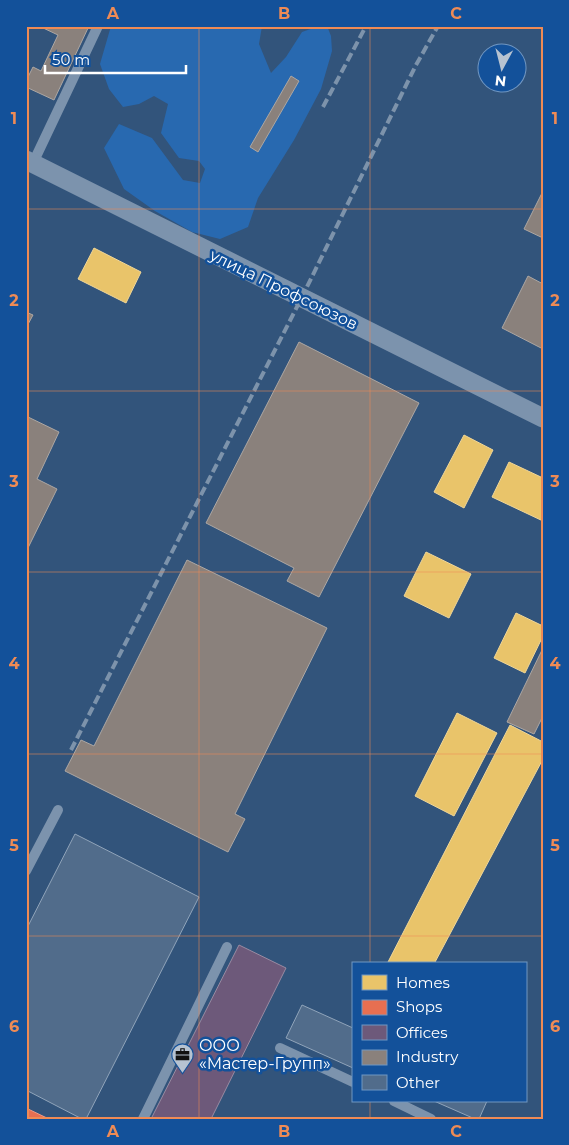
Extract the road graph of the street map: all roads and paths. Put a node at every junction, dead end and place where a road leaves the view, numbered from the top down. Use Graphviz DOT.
graph roads {
  1 [pos="98,26"];
  2 [pos="29,162"];
  3 [pos="543,418"];
  4 [pos="58,810"];
  5 [pos="26,871"];
  6 [pos="227,947"];
  7 [pos="280,1048"];
  8 [pos="352,1082"];
  9 [pos="396,1102"];
  10 [pos="143,1119"];
  11 [pos="431,1119"];
  1 -- 2 [label="lane"];
  2 -- 3 [label="street, улица Профсоюзов"];
  4 -- 5 [label="lane"];
  6 -- 10 [label="lane"];
  7 -- 8 [label="lane"];
  9 -- 11 [label="lane"];
}
